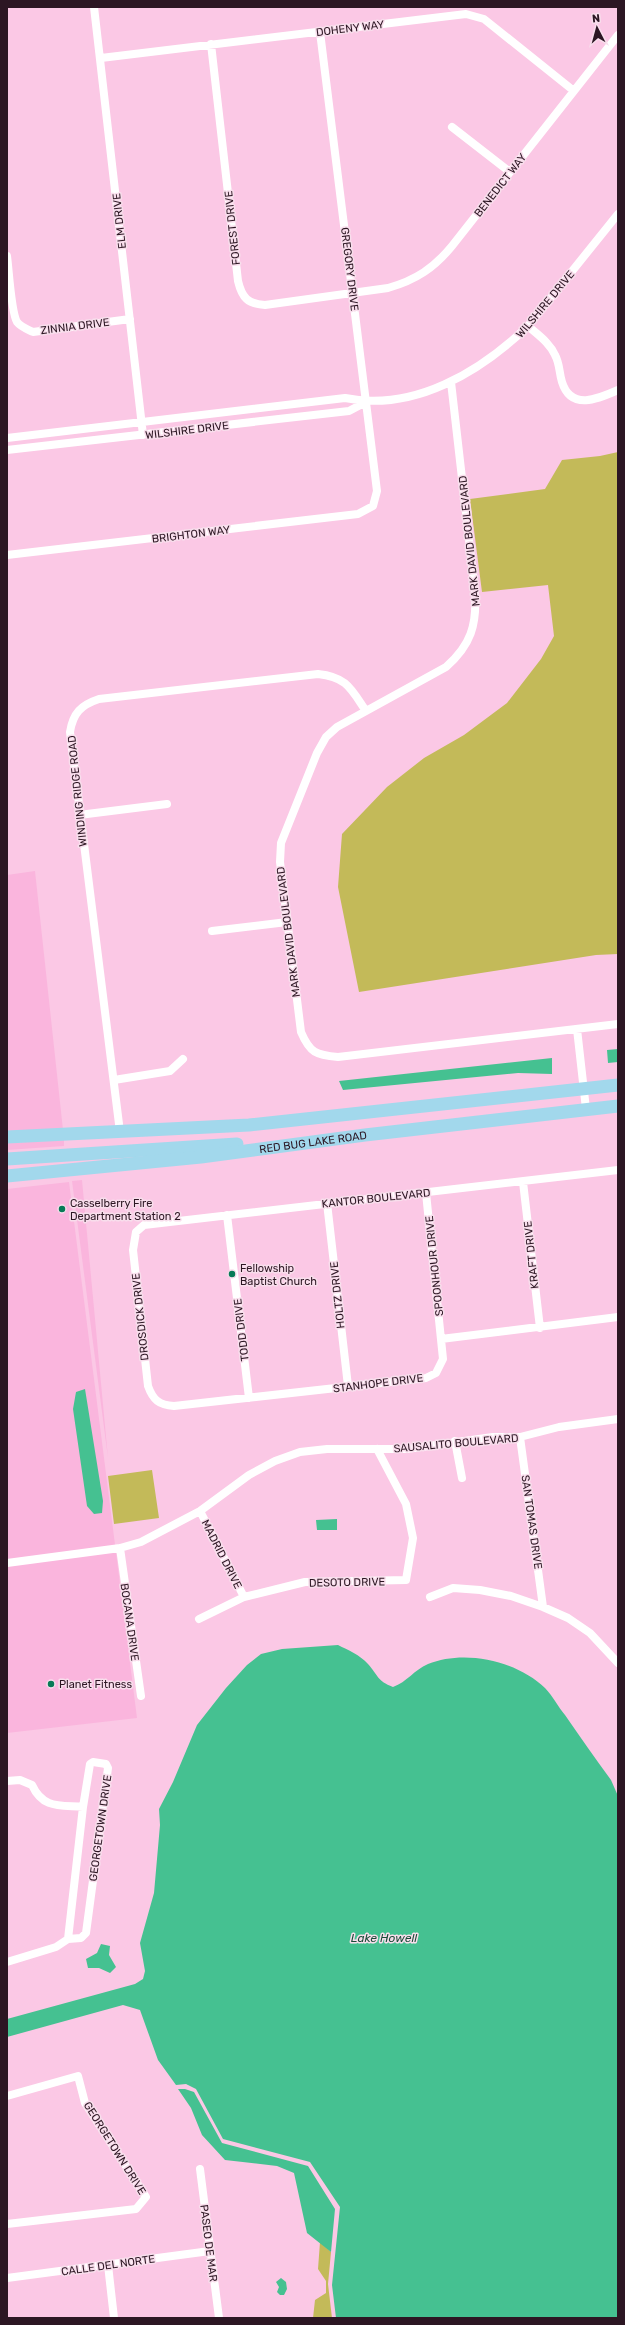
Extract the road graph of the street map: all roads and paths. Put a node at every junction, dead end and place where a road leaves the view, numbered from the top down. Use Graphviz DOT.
graph roads {
  1 [pos="94,7"];
  2 [pos="320,32"];
  3 [pos="618,35"];
  4 [pos="211,44"];
  5 [pos="101,58"];
  6 [pos="574,91"];
  7 [pos="452,127"];
  8 [pos="510,172"];
  9 [pos="618,214"];
  10 [pos="7,256"];
  11 [pos="9,284"];
  12 [pos="354,294"];
  13 [pos="130,319"];
  14 [pos="528,326"];
  15 [pos="451,382"];
  16 [pos="618,390"];
  17 [pos="366,402"];
  18 [pos="142,422"];
  19 [pos="143,435"];
  20 [pos="7,438"];
  21 [pos="7,450"];
  22 [pos="374,506"];
  23 [pos="7,555"];
  24 [pos="366,711"];
  25 [pos="167,804"];
  26 [pos="80,815"];
  27 [pos="287,922"];
  28 [pos="212,931"];
  29 [pos="618,1024"];
  30 [pos="577,1029"];
  31 [pos="184,1059"];
  32 [pos="114,1080"];
  33 [pos="618,1085"];
  34 [pos="584,1088"];
  35 [pos="618,1106"];
  36 [pos="586,1109"];
  37 [pos="120,1132"];
  38 [pos="365,1135"];
  39 [pos="7,1137"];
  40 [pos="7,1159"];
  41 [pos="618,1170"];
  42 [pos="7,1176"];
  43 [pos="523,1182"];
  44 [pos="426,1193"];
  45 [pos="327,1203"];
  46 [pos="228,1215"];
  47 [pos="136,1232"];
  48 [pos="618,1317"];
  49 [pos="540,1328"];
  50 [pos="441,1339"];
  51 [pos="348,1386"];
  52 [pos="249,1398"];
  53 [pos="155,1401"];
  54 [pos="618,1419"];
  55 [pos="520,1437"];
  56 [pos="455,1441"];
  57 [pos="377,1449"];
  58 [pos="462,1478"];
  59 [pos="200,1511"];
  60 [pos="120,1548"];
  61 [pos="7,1563"];
  62 [pos="244,1597"];
  63 [pos="430,1597"];
  64 [pos="543,1607"];
  65 [pos="199,1619"];
  66 [pos="618,1664"];
  67 [pos="140,1696"];
  68 [pos="7,1782"];
  69 [pos="83,1807"];
  70 [pos="68,1939"];
  71 [pos="7,1962"];
  72 [pos="7,2096"];
  73 [pos="200,2169"];
  74 [pos="7,2224"];
  75 [pos="210,2251"];
  76 [pos="108,2265"];
  77 [pos="7,2278"];
  78 [pos="114,2318"];
  79 [pos="219,2318"];
  1 -- 5 [label="street, ELM DRIVE"];
  2 -- 4 [label="street, DOHENY WAY"];
  2 -- 6 [label="street, DOHENY WAY"];
  2 -- 12 [label="street, GREGORY DRIVE"];
  3 -- 6 [label="street, BENEDICT WAY"];
  4 -- 5 [label="street, DOHENY WAY"];
  4 -- 12 [label="street, FOREST DRIVE"];
  5 -- 13 [label="street, ELM DRIVE"];
  6 -- 8 [label="street, BENEDICT WAY"];
  7 -- 8 [label="street"];
  8 -- 12 [label="street, BENEDICT WAY"];
  9 -- 14 [label="street, WILSHIRE DRIVE"];
  10 -- 11 [label="street, ZINNIA DRIVE"];
  11 -- 13 [label="street, ZINNIA DRIVE"];
  12 -- 17 [label="street, GREGORY DRIVE"];
  13 -- 18 [label="street, ELM DRIVE"];
  14 -- 15 [label="street, WILSHIRE DRIVE"];
  14 -- 16 [label="street"];
  15 -- 17 [label="street, WILSHIRE DRIVE"];
  15 -- 24 [label="street, MARK DAVID BOULEVARD"];
  17 -- 18 [label="street, WILSHIRE DRIVE"];
  17 -- 19 [label="street, WILSHIRE DRIVE"];
  17 -- 22 [label="street, GREGORY DRIVE"];
  18 -- 19 [label="street, ELM DRIVE"];
  18 -- 20 [label="street, WILSHIRE DRIVE"];
  19 -- 21 [label="street, WILSHIRE DRIVE"];
  22 -- 23 [label="street, BRIGHTON WAY"];
  24 -- 26 [label="street, WINDING RIDGE ROAD"];
  24 -- 27 [label="street, MARK DAVID BOULEVARD"];
  25 -- 26 [label="street"];
  26 -- 32 [label="street, WINDING RIDGE ROAD"];
  27 -- 28 [label="street"];
  27 -- 30 [label="street, MARK DAVID BOULEVARD"];
  29 -- 30 [label="street, MARK DAVID BOULEVARD"];
  30 -- 34 [label="street"];
  31 -- 32 [label="street"];
  32 -- 37 [label="street, WINDING RIDGE ROAD"];
  33 -- 34 [label="main road, RED BUG LAKE ROAD"];
  34 -- 36 [label="street"];
  34 -- 37 [label="main road, RED BUG LAKE ROAD"];
  35 -- 36 [label="main road, RED BUG LAKE ROAD"];
  36 -- 38 [label="main road, RED BUG LAKE ROAD"];
  37 -- 39 [label="main road, RED BUG LAKE ROAD"];
  38 -- 40 [label="main road"];
  38 -- 42 [label="main road, RED BUG LAKE ROAD"];
  41 -- 43 [label="street, KANTOR BOULEVARD"];
  43 -- 44 [label="street, KANTOR BOULEVARD"];
  43 -- 49 [label="street, KRAFT DRIVE"];
  44 -- 45 [label="street, KANTOR BOULEVARD"];
  44 -- 50 [label="street, SPOONHOUR DRIVE"];
  45 -- 46 [label="street, KANTOR BOULEVARD"];
  45 -- 51 [label="street, HOLTZ DRIVE"];
  46 -- 47 [label="street, KANTOR BOULEVARD"];
  46 -- 52 [label="street, TODD DRIVE"];
  47 -- 53 [label="street, DROSDICK DRIVE"];
  48 -- 49 [label="street"];
  49 -- 50 [label="street"];
  50 -- 51 [label="street, STANHOPE DRIVE"];
  51 -- 52 [label="street, STANHOPE DRIVE"];
  52 -- 53 [label="street, STANHOPE DRIVE"];
  54 -- 55 [label="street, SAUSALITO BOULEVARD"];
  55 -- 56 [label="street, SAUSALITO BOULEVARD"];
  55 -- 64 [label="street, SAN TOMAS DRIVE"];
  56 -- 57 [label="street, SAUSALITO BOULEVARD"];
  56 -- 58 [label="street"];
  57 -- 59 [label="street, SAUSALITO BOULEVARD"];
  57 -- 62 [label="street, DESOTO DRIVE"];
  59 -- 60 [label="street, SAUSALITO BOULEVARD"];
  59 -- 62 [label="street, MADRID DRIVE"];
  60 -- 61 [label="street, SAUSALITO BOULEVARD"];
  60 -- 67 [label="street, BOCANA DRIVE"];
  62 -- 65 [label="street, DESOTO DRIVE"];
  63 -- 64 [label="street"];
  64 -- 66 [label="street"];
  68 -- 69 [label="street, GEORGETOWN DRIVE"];
  69 -- 70 [label="street, GEORGETOWN DRIVE"];
  69 -- 70 [label="street, GEORGETOWN DRIVE"];
  70 -- 71 [label="street, GEORGETOWN DRIVE"];
  72 -- 74 [label="street, GEORGETOWN DRIVE"];
  73 -- 75 [label="street, PASEO DE MAR"];
  75 -- 76 [label="street, CALLE DEL NORTE"];
  75 -- 79 [label="street, PASEO DE MAR"];
  76 -- 77 [label="street, CALLE DEL NORTE"];
  76 -- 78 [label="street"];
}
